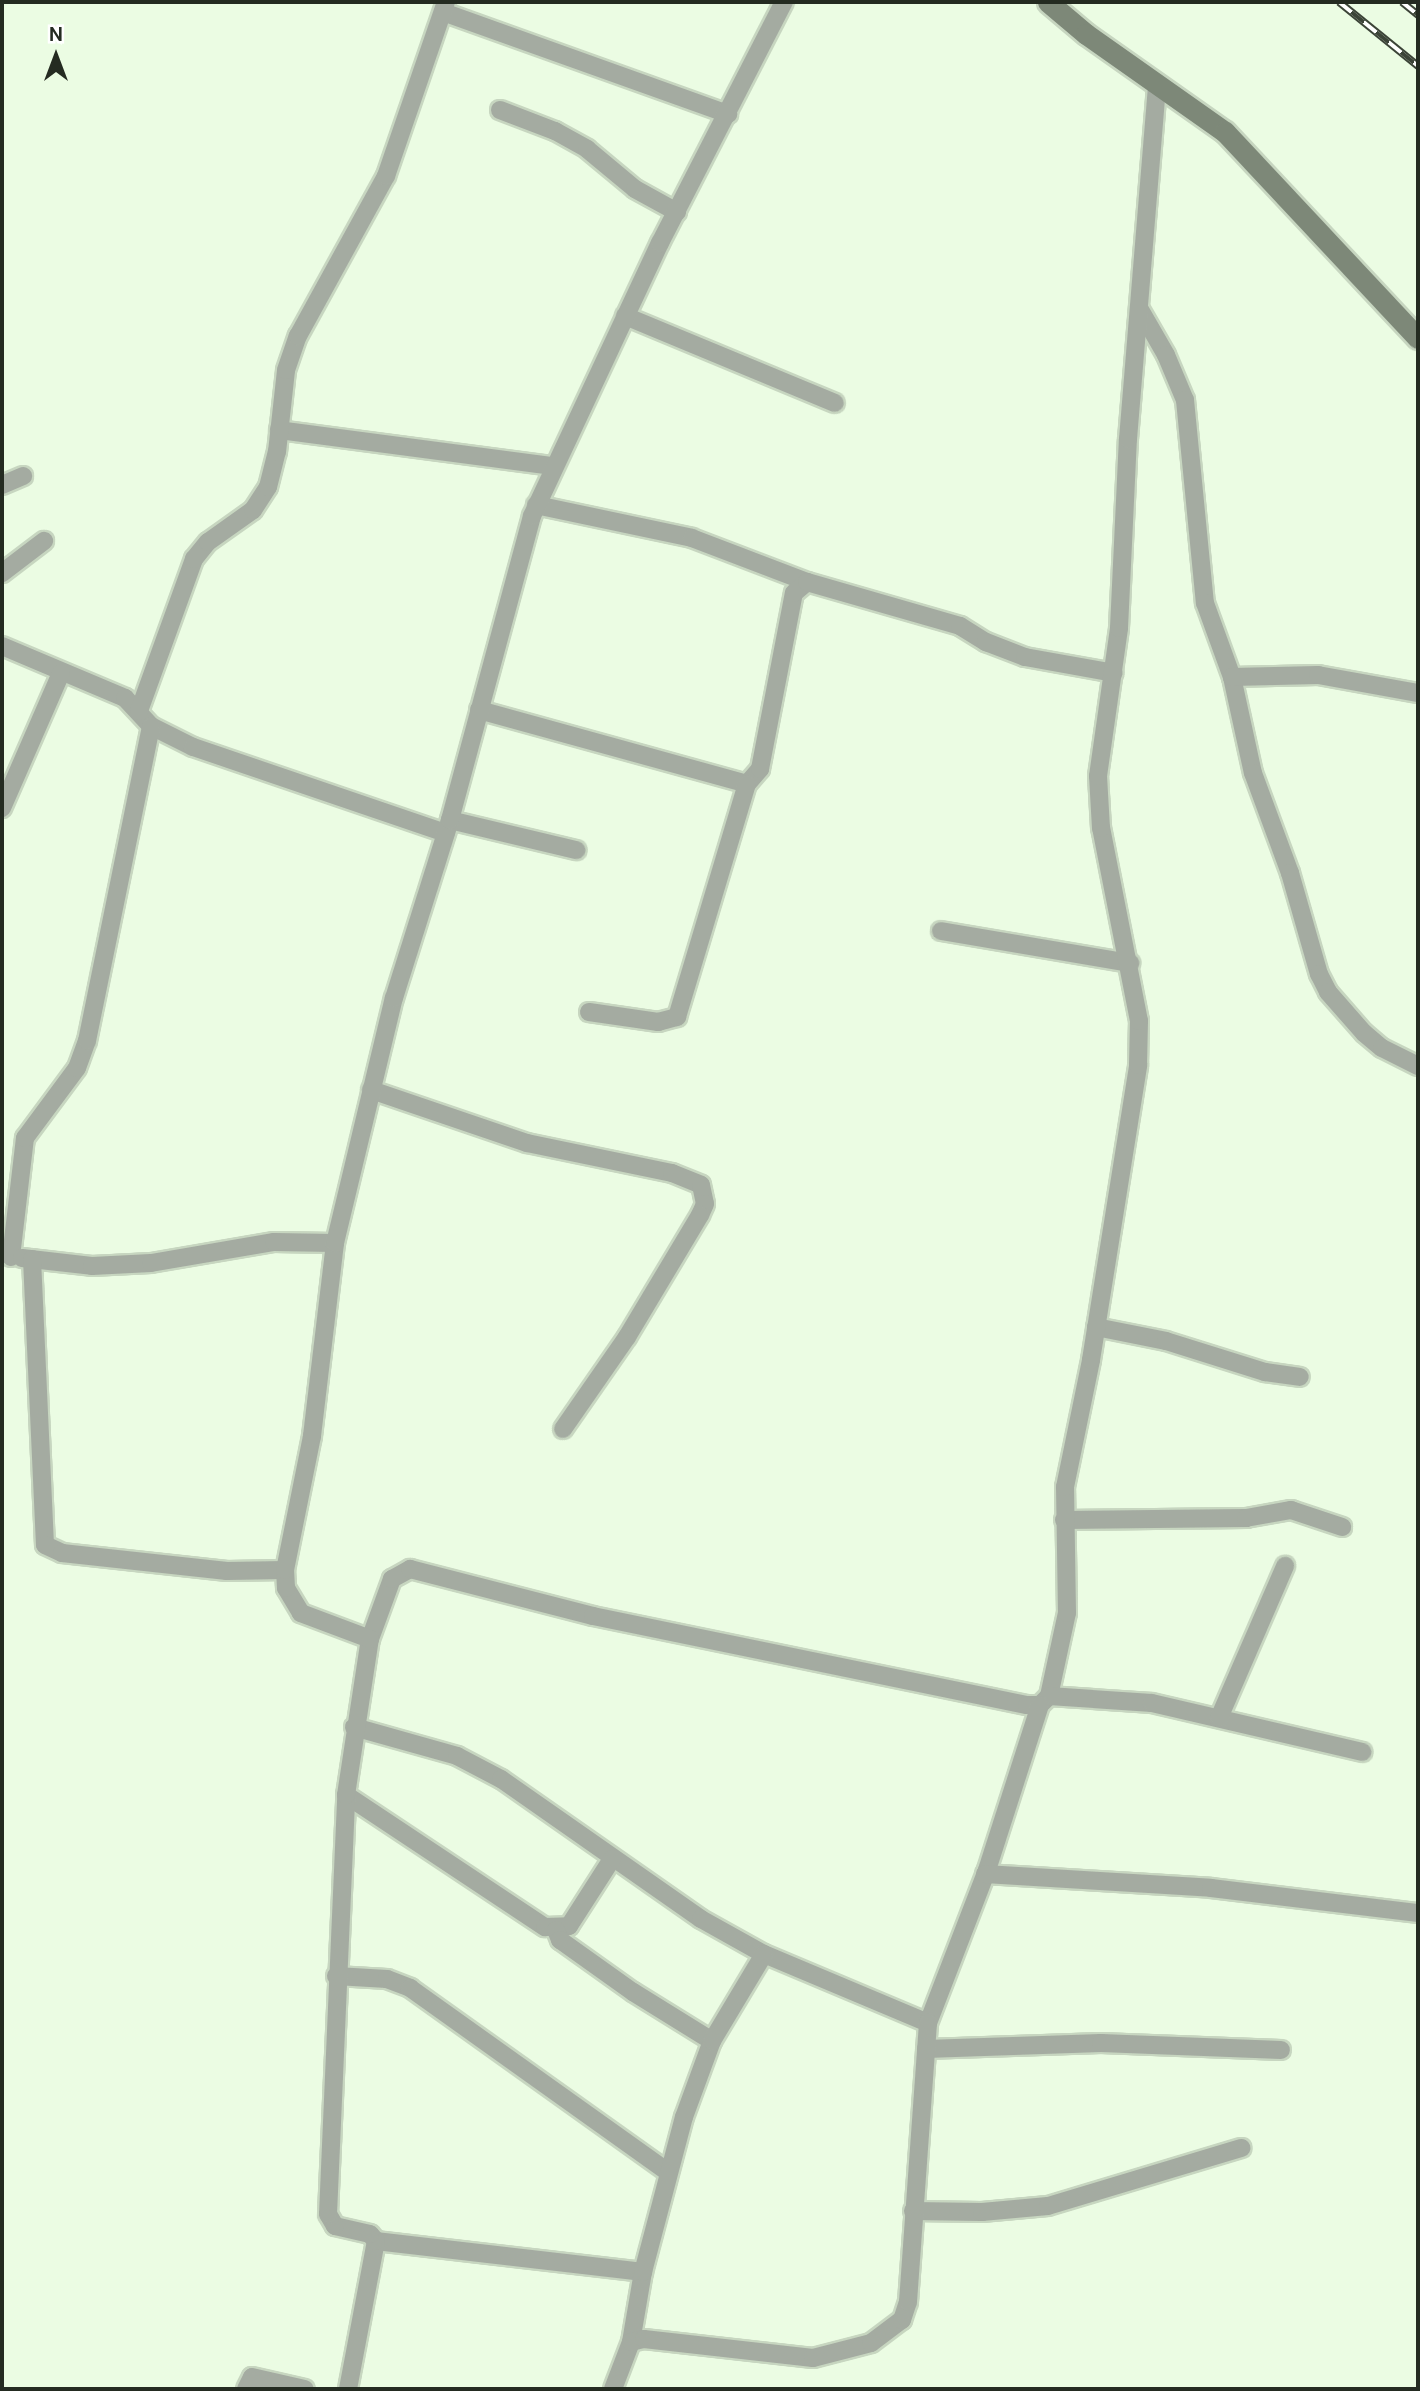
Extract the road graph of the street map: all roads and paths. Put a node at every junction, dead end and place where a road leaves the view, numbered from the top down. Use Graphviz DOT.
graph roads {
  1 [pos="784,2"];
  2 [pos="1048,2"];
  3 [pos="444,7"];
  4 [pos="1157,85"];
  5 [pos="500,110"];
  6 [pos="728,114"];
  7 [pos="677,212"];
  8 [pos="1139,308"];
  9 [pos="625,316"];
  10 [pos="1418,338"];
  11 [pos="835,403"];
  12 [pos="279,430"];
  13 [pos="552,466"];
  14 [pos="23,476"];
  15 [pos="2,485"];
  16 [pos="536,505"];
  17 [pos="44,541"];
  18 [pos="2,573"];
  19 [pos="807,582"];
  20 [pos="2,646"];
  21 [pos="61,673"];
  22 [pos="1114,673"];
  23 [pos="1232,677"];
  24 [pos="1418,693"];
  25 [pos="479,710"];
  26 [pos="139,711"];
  27 [pos="151,726"];
  28 [pos="747,784"];
  29 [pos="2,808"];
  30 [pos="448,826"];
  31 [pos="576,850"];
  32 [pos="941,932"];
  33 [pos="1130,963"];
  34 [pos="589,1012"];
  35 [pos="1418,1066"];
  36 [pos="371,1090"];
  37 [pos="335,1243"];
  38 [pos="6,1256"];
  39 [pos="32,1259"];
  40 [pos="1096,1327"];
  41 [pos="1300,1377"];
  42 [pos="563,1429"];
  43 [pos="1064,1520"];
  44 [pos="1342,1527"];
  45 [pos="1285,1566"];
  46 [pos="285,1570"];
  47 [pos="370,1639"];
  48 [pos="1044,1700"];
  49 [pos="1219,1718"];
  50 [pos="355,1727"];
  51 [pos="1362,1752"];
  52 [pos="346,1795"];
  53 [pos="612,1859"];
  54 [pos="985,1874"];
  55 [pos="1418,1913"];
  56 [pos="556,1930"];
  57 [pos="764,1954"];
  58 [pos="336,1976"];
  59 [pos="928,2022"];
  60 [pos="712,2041"];
  61 [pos="926,2049"];
  62 [pos="1281,2050"];
  63 [pos="1241,2148"];
  64 [pos="668,2172"];
  65 [pos="913,2211"];
  66 [pos="376,2241"];
  67 [pos="643,2273"];
  68 [pos="631,2342"];
  69 [pos="246,2389"];
  70 [pos="305,2389"];
  71 [pos="348,2389"];
  72 [pos="613,2389"];
  1 -- 6 [label="street"];
  2 -- 4 [label="main road"];
  3 -- 6 [label="street"];
  3 -- 12 [label="street"];
  4 -- 8 [label="street"];
  4 -- 10 [label="main road"];
  5 -- 7 [label="street"];
  6 -- 7 [label="street"];
  7 -- 9 [label="street"];
  8 -- 22 [label="street"];
  8 -- 23 [label="street"];
  9 -- 11 [label="street"];
  9 -- 13 [label="street"];
  12 -- 13 [label="street"];
  12 -- 26 [label="street"];
  13 -- 16 [label="street"];
  14 -- 15 [label="street"];
  16 -- 19 [label="street"];
  16 -- 25 [label="street"];
  17 -- 18 [label="street"];
  19 -- 22 [label="street"];
  19 -- 28 [label="street"];
  20 -- 21 [label="street"];
  21 -- 26 [label="street"];
  21 -- 29 [label="street"];
  22 -- 33 [label="street"];
  23 -- 24 [label="street"];
  23 -- 35 [label="street"];
  25 -- 28 [label="street"];
  25 -- 30 [label="street"];
  26 -- 27 [label="street"];
  27 -- 30 [label="street"];
  27 -- 38 [label="street"];
  28 -- 34 [label="street"];
  30 -- 31 [label="street"];
  30 -- 36 [label="street"];
  32 -- 33 [label="street"];
  33 -- 40 [label="street"];
  36 -- 37 [label="street"];
  36 -- 42 [label="street"];
  37 -- 39 [label="street"];
  37 -- 46 [label="street"];
  38 -- 39 [label="street"];
  39 -- 46 [label="street"];
  40 -- 41 [label="street"];
  40 -- 43 [label="street"];
  43 -- 44 [label="street"];
  43 -- 48 [label="street"];
  45 -- 49 [label="street"];
  46 -- 47 [label="street"];
  47 -- 48 [label="street"];
  47 -- 50 [label="street"];
  48 -- 49 [label="street"];
  48 -- 54 [label="street"];
  49 -- 51 [label="street"];
  50 -- 52 [label="street"];
  50 -- 53 [label="street"];
  52 -- 56 [label="street"];
  52 -- 58 [label="street"];
  53 -- 56 [label="street"];
  53 -- 57 [label="street"];
  54 -- 55 [label="street"];
  54 -- 59 [label="street"];
  56 -- 60 [label="street"];
  57 -- 59 [label="street"];
  57 -- 60 [label="street"];
  58 -- 64 [label="street"];
  58 -- 66 [label="street"];
  59 -- 61 [label="street"];
  60 -- 64 [label="street"];
  61 -- 62 [label="street"];
  61 -- 65 [label="street"];
  63 -- 65 [label="street"];
  64 -- 67 [label="street"];
  65 -- 68 [label="street"];
  66 -- 67 [label="street"];
  66 -- 71 [label="street"];
  67 -- 68 [label="street"];
  68 -- 72 [label="street"];
  69 -- 70 [label="street"];
}
